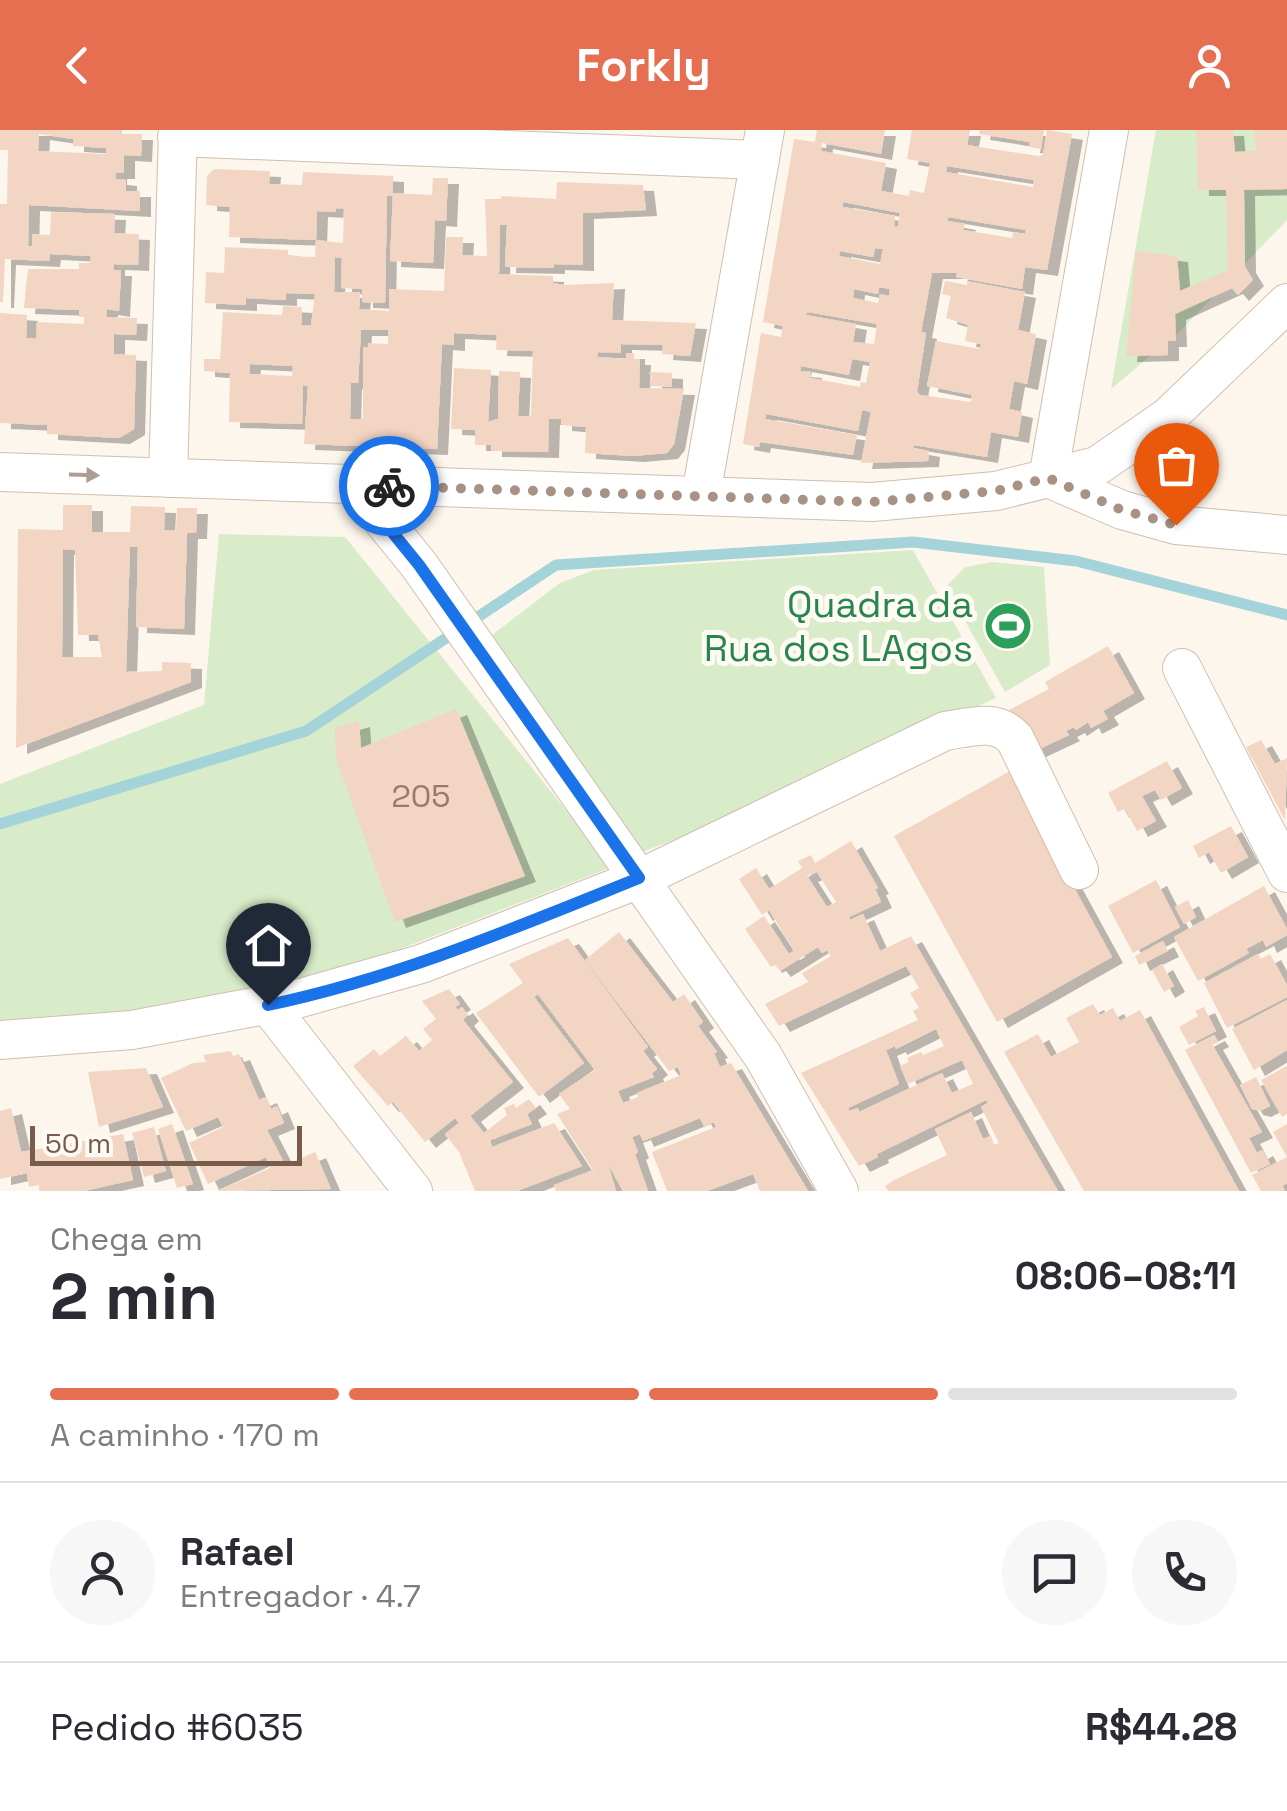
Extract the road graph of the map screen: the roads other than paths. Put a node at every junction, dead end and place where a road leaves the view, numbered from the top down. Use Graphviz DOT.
graph roads {
  1 [pos="1109,130"];
  2 [pos="177,134"];
  3 [pos="762,145"];
  4 [pos="1287,303"];
  5 [pos="0,472"];
  6 [pos="168,478"];
  7 [pos="1048,478"];
  8 [pos="354,485"];
  9 [pos="701,495"];
  10 [pos="1287,535"];
  11 [pos="1182,668"];
  12 [pos="1078,870"];
  13 [pos="1287,872"];
  14 [pos="639,878"];
  15 [pos="268,1005"];
  16 [pos="0,1040"];
  17 [pos="413,1191"];
  18 [pos="839,1191"];
  1 -- 7 [label="street"];
  2 -- 3 [label="street"];
  2 -- 6 [label="street"];
  3 -- 9 [label="street"];
  4 -- 7 [label="street"];
  5 -- 6 [label="street, one-way"];
  6 -- 8 [label="street"];
  7 -- 9 [label="street"];
  7 -- 10 [label="street"];
  8 -- 9 [label="street"];
  8 -- 14 [label="street"];
  11 -- 13 [label="street"];
  12 -- 14 [label="street"];
  14 -- 15 [label="street"];
  14 -- 18 [label="street"];
  15 -- 16 [label="street"];
  15 -- 17 [label="street"];
}
